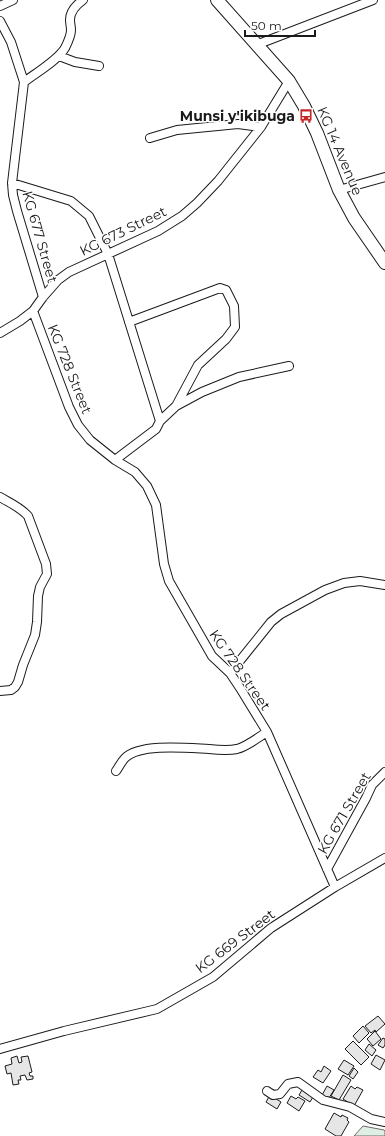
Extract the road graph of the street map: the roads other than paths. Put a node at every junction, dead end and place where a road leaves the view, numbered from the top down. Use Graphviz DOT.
graph roads {
  1 [pos="13,0"];
  2 [pos="83,0"];
  3 [pos="217,0"];
  4 [pos="373,0"];
  5 [pos="0,6"];
  6 [pos="0,21"];
  7 [pos="256,45"];
  8 [pos="59,56"];
  9 [pos="99,66"];
  10 [pos="289,81"];
  11 [pos="24,82"];
  12 [pos="260,127"];
  13 [pos="150,138"];
  14 [pos="385,177"];
  15 [pos="12,183"];
  16 [pos="339,190"];
  17 [pos="108,254"];
  18 [pos="385,263"];
  19 [pos="43,297"];
  20 [pos="33,311"];
  21 [pos="129,322"];
  22 [pos="0,332"];
  23 [pos="288,366"];
  24 [pos="176,406"];
  25 [pos="160,421"];
  26 [pos="115,460"];
  27 [pos="0,497"];
  28 [pos="385,585"];
  29 [pos="230,673"];
  30 [pos="0,691"];
  31 [pos="267,732"];
  32 [pos="116,771"];
  33 [pos="385,772"];
  34 [pos="385,858"];
  35 [pos="327,869"];
  36 [pos="335,887"];
  37 [pos="0,1049"];
  38 [pos="267,1091"];
  39 [pos="385,1122"];
  1 -- 5 [label="street"];
  2 -- 8 [label="street"];
  3 -- 7 [label="main road, KG 14 Avenue"];
  4 -- 7 [label="street"];
  6 -- 11 [label="street, KG 677 Street"];
  7 -- 10 [label="main road, KG 14 Avenue"];
  8 -- 9 [label="street"];
  8 -- 11 [label="street"];
  10 -- 12 [label="street, KG 673 Street"];
  10 -- 16 [label="main road, KG 14 Avenue"];
  11 -- 15 [label="street, KG 677 Street"];
  12 -- 13 [label="street"];
  12 -- 17 [label="street, KG 673 Street"];
  14 -- 16 [label="street"];
  15 -- 17 [label="street"];
  15 -- 19 [label="street, KG 677 Street"];
  16 -- 18 [label="main road, KG 14 Avenue"];
  17 -- 19 [label="street, KG 673 Street"];
  17 -- 21 [label="street"];
  19 -- 20 [label="street, KG 673 Street"];
  20 -- 22 [label="street, KG 673 Street"];
  20 -- 26 [label="street, KG 728 Street"];
  21 -- 24 [label="street"];
  21 -- 25 [label="street"];
  23 -- 24 [label="street"];
  24 -- 25 [label="street"];
  25 -- 26 [label="street"];
  26 -- 29 [label="street, KG 728 Street"];
  27 -- 30 [label="street"];
  28 -- 29 [label="street"];
  29 -- 31 [label="street, KG 728 Street"];
  31 -- 32 [label="street"];
  31 -- 35 [label="street, KG 728 Street"];
  33 -- 35 [label="street, KG 671 Street"];
  34 -- 36 [label="street, KG 669 Street"];
  35 -- 36 [label="street, KG 728 Street"];
  36 -- 37 [label="street, KG 669 Street"];
  38 -- 39 [label="street"];
}
